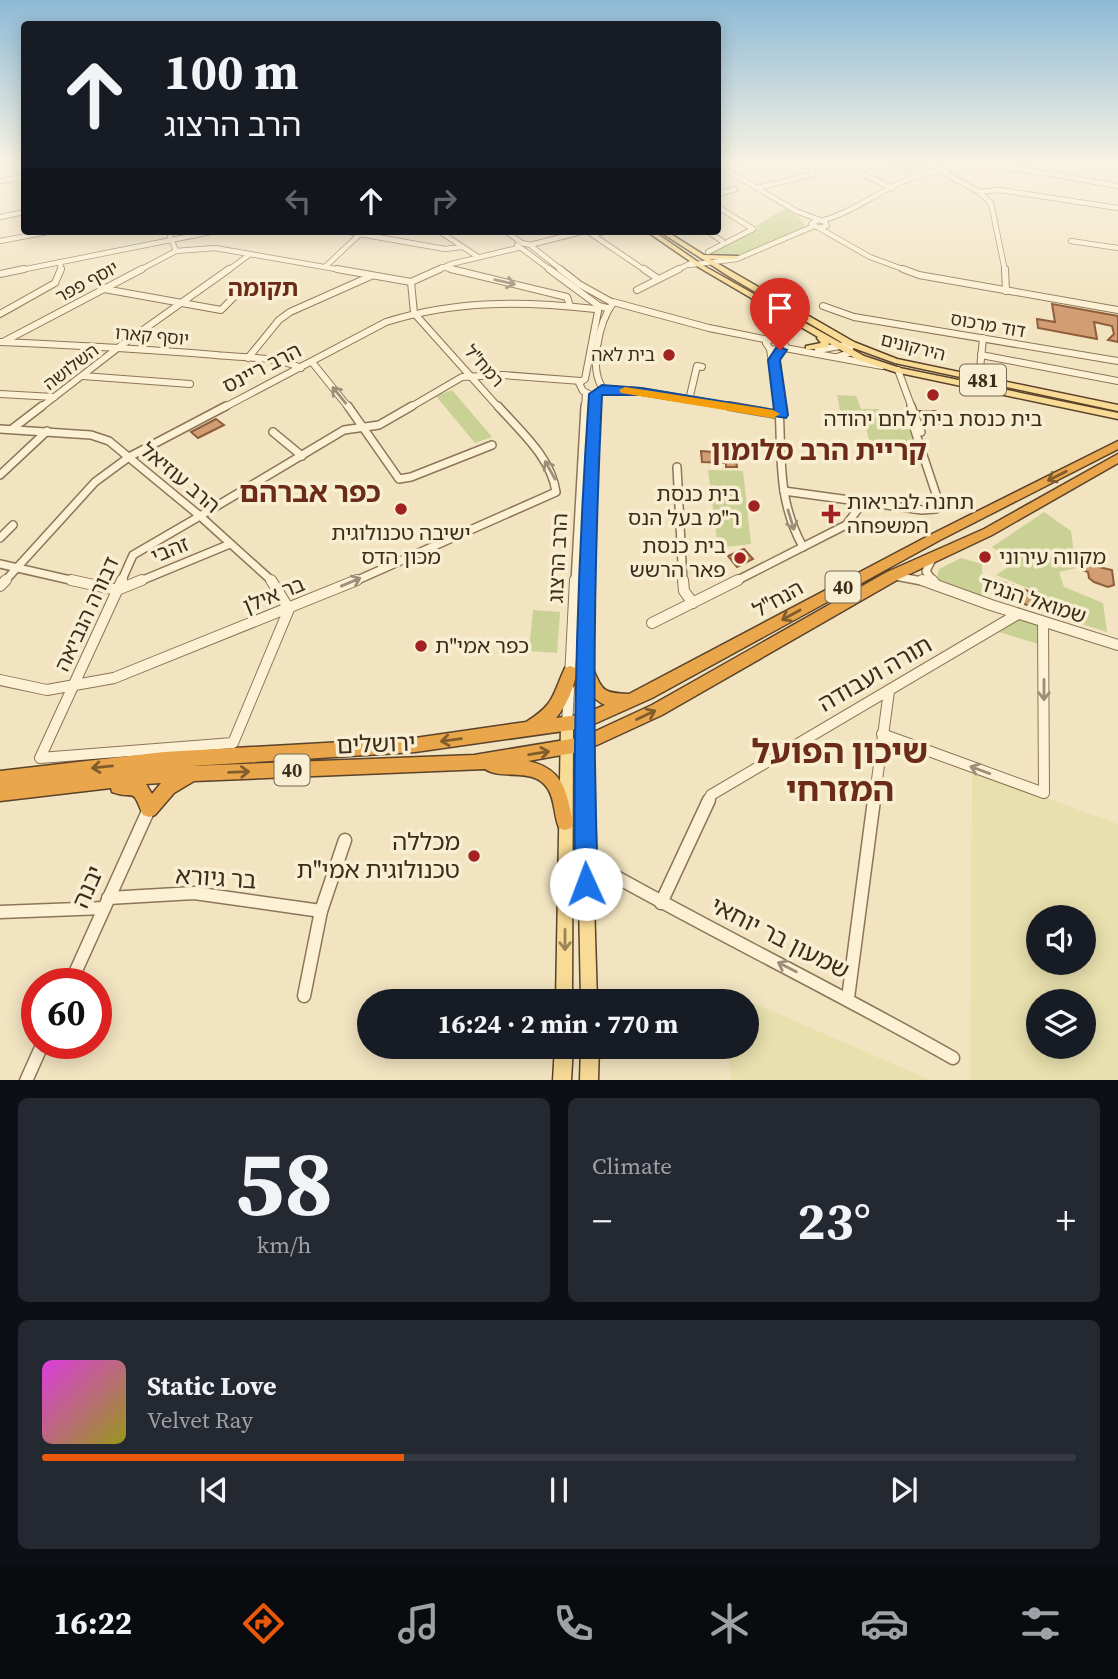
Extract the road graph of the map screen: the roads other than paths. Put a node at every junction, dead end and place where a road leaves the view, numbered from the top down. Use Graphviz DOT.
graph roads {
  1 [pos="725,212"];
  2 [pos="798,212"];
  3 [pos="847,212"];
  4 [pos="999,212"];
  5 [pos="21,213"];
  6 [pos="0,217"];
  7 [pos="834,218"];
  8 [pos="817,224"];
  9 [pos="827,225"];
  10 [pos="801,232"];
  11 [pos="32,235"];
  12 [pos="169,235"];
  13 [pos="196,235"];
  14 [pos="359,235"];
  15 [pos="445,235"];
  16 [pos="503,235"];
  17 [pos="509,235"];
  18 [pos="571,235"];
  19 [pos="593,235"];
  20 [pos="656,235"];
  21 [pos="667,235"];
  22 [pos="713,235"];
  23 [pos="838,238"];
  24 [pos="171,240"];
  25 [pos="0,241"];
  26 [pos="722,241"];
  27 [pos="1071,241"];
  28 [pos="531,246"];
  29 [pos="463,247"];
  30 [pos="520,247"];
  31 [pos="1118,248"];
  32 [pos="176,251"];
  33 [pos="249,255"];
  34 [pos="478,257"];
  35 [pos="736,257"];
  36 [pos="698,259"];
  37 [pos="60,262"];
  38 [pos="713,264"];
  39 [pos="325,267"];
  40 [pos="442,267"];
  41 [pos="702,267"];
  42 [pos="0,274"];
  43 [pos="732,275"];
  44 [pos="371,276"];
  45 [pos="657,278"];
  46 [pos="1004,278"];
  47 [pos="411,282"];
  48 [pos="982,285"];
  49 [pos="104,289"];
  50 [pos="1005,289"];
  51 [pos="637,290"];
  52 [pos="1022,291"];
  53 [pos="233,298"];
  54 [pos="1050,298"];
  55 [pos="604,299"];
  56 [pos="183,304"];
  57 [pos="570,306"];
  58 [pos="610,306"];
  59 [pos="823,306"];
  60 [pos="599,309"];
  61 [pos="1116,309"];
  62 [pos="622,311"];
  63 [pos="414,313"];
  64 [pos="0,314"];
  65 [pos="818,336"];
  66 [pos="983,338"];
  67 [pos="1,342"];
  68 [pos="768,344"];
  69 [pos="119,347"];
  70 [pos="784,347"];
  71 [pos="837,347"];
  72 [pos="809,348"];
  73 [pos="850,348"];
  74 [pos="981,355"];
  75 [pos="830,357"];
  76 [pos="248,358"];
  77 [pos="774,360"];
  78 [pos="1118,361"];
  79 [pos="312,362"];
  80 [pos="702,367"];
  81 [pos="887,367"];
  82 [pos="301,368"];
  83 [pos="898,370"];
  84 [pos="471,375"];
  85 [pos="503,375"];
  86 [pos="83,376"];
  87 [pos="597,379"];
  88 [pos="979,379"];
  89 [pos="583,380"];
  90 [pos="1118,381"];
  91 [pos="190,384"];
  92 [pos="481,386"];
  93 [pos="594,392"];
  94 [pos="0,394"];
  95 [pos="54,397"];
  96 [pos="689,400"];
  97 [pos="1118,408"];
  98 [pos="781,415"];
  99 [pos="1118,418"];
  100 [pos="0,429"];
  101 [pos="12,429"];
  102 [pos="366,429"];
  103 [pos="47,431"];
  104 [pos="273,432"];
  105 [pos="492,445"];
  106 [pos="1118,445"];
  107 [pos="302,456"];
  108 [pos="129,457"];
  109 [pos="1118,458"];
  110 [pos="1118,464"];
  111 [pos="677,467"];
  112 [pos="0,475"];
  113 [pos="1080,481"];
  114 [pos="784,491"];
  115 [pos="552,495"];
  116 [pos="864,501"];
  117 [pos="199,515"];
  118 [pos="13,525"];
  119 [pos="0,538"];
  120 [pos="230,544"];
  121 [pos="803,547"];
  122 [pos="933,557"];
  123 [pos="0,564"];
  124 [pos="18,566"];
  125 [pos="892,576"];
  126 [pos="0,586"];
  127 [pos="938,586"];
  128 [pos="117,590"];
  129 [pos="693,603"];
  130 [pos="991,606"];
  131 [pos="289,609"];
  132 [pos="1018,614"];
  133 [pos="1043,622"];
  134 [pos="652,623"];
  135 [pos="999,625"];
  136 [pos="1118,645"];
  137 [pos="587,671"];
  138 [pos="570,672"];
  139 [pos="0,680"];
  140 [pos="72,687"];
  141 [pos="889,691"];
  142 [pos="647,694"];
  143 [pos="585,721"];
  144 [pos="567,725"];
  145 [pos="523,731"];
  146 [pos="882,734"];
  147 [pos="584,744"];
  148 [pos="565,748"];
  149 [pos="474,763"];
  150 [pos="195,774"];
  151 [pos="0,779"];
  152 [pos="0,794"];
  153 [pos="149,809"];
  154 [pos="565,822"];
  155 [pos="345,840"];
  156 [pos="586,860"];
  157 [pos="106,903"];
  158 [pos="660,904"];
  159 [pos="321,911"];
  160 [pos="0,912"];
  161 [pos="77,968"];
  162 [pos="564,989"];
  163 [pos="589,989"];
  164 [pos="304,996"];
  165 [pos="848,998"];
  166 [pos="953,1058"];
  167 [pos="36,1059"];
  168 [pos="563,1059"];
  169 [pos="590,1059"];
  170 [pos="26,1080"];
  171 [pos="562,1080"];
  172 [pos="589,1080"];
  1 -- 36 [label="street"];
  2 -- 8 [label="street"];
  3 -- 7 [label="street"];
  4 -- 46 [label="street"];
  5 -- 6 [label="street"];
  7 -- 8 [label="street"];
  7 -- 9 [label="street"];
  8 -- 9 [label="street"];
  8 -- 10 [label="street"];
  8 -- 23 [label="street"];
  9 -- 48 [label="street"];
  10 -- 23 [label="street"];
  10 -- 35 [label="street"];
  11 -- 25 [label="street"];
  12 -- 24 [label="street"];
  13 -- 24 [label="street"];
  14 -- 29 [label="street"];
  14 -- 39 [label="street"];
  15 -- 29 [label="street"];
  16 -- 30 [label="street"];
  17 -- 30 [label="street"];
  18 -- 28 [label="street"];
  19 -- 45 [label="street"];
  20 -- 36 [label="main road, 481"];
  21 -- 36 [label="main road, 481"];
  22 -- 26 [label="street"];
  23 -- 50 [label="street"];
  24 -- 32 [label="street"];
  24 -- 37 [label="street"];
  27 -- 31 [label="street"];
  28 -- 30 [label="street"];
  28 -- 55 [label="street"];
  29 -- 34 [label="street"];
  30 -- 34 [label="street"];
  30 -- 60 [label="street"];
  32 -- 33 [label="street"];
  32 -- 49 [label="street, יוסף פפר"];
  33 -- 39 [label="street"];
  33 -- 56 [label="street, השלושה"];
  34 -- 40 [label="street"];
  35 -- 36 [label="main road"];
  35 -- 38 [label="street"];
  35 -- 43 [label="main road"];
  36 -- 38 [label="main road, 481"];
  36 -- 41 [label="main road, 481"];
  36 -- 51 [label="street"];
  37 -- 42 [label="street"];
  37 -- 64 [label="street"];
  38 -- 41 [label="street"];
  38 -- 43 [label="main road, 481"];
  39 -- 44 [label="street"];
  40 -- 47 [label="street"];
  40 -- 57 [label="street, one-way"];
  41 -- 65 [label="main road, 481"];
  43 -- 73 [label="main road, 481"];
  44 -- 47 [label="street"];
  44 -- 76 [label="street"];
  46 -- 48 [label="street"];
  46 -- 50 [label="street"];
  46 -- 52 [label="street"];
  47 -- 63 [label="street"];
  48 -- 50 [label="street"];
  49 -- 56 [label="street"];
  49 -- 67 [label="street, יוסף פפר"];
  50 -- 52 [label="street"];
  50 -- 54 [label="street"];
  52 -- 54 [label="street"];
  53 -- 56 [label="street"];
  54 -- 61 [label="street"];
  55 -- 58 [label="street"];
  55 -- 60 [label="street"];
  56 -- 69 [label="street, השלושה"];
  57 -- 60 [label="street, הרב ריינס"];
  57 -- 63 [label="street, הרב ריינס"];
  58 -- 60 [label="street"];
  58 -- 62 [label="street"];
  58 -- 68 [label="street"];
  59 -- 66 [label="street, דוד מרכוס"];
  60 -- 62 [label="street"];
  60 -- 87 [label="street"];
  60 -- 89 [label="street"];
  62 -- 68 [label="street"];
  63 -- 79 [label="street, הרב ריינס"];
  63 -- 84 [label="street, רמח\"ל"];
  65 -- 71 [label="main road, 481"];
  65 -- 72 [label="main road"];
  66 -- 74 [label="street"];
  66 -- 78 [label="street, דוד מרכוס"];
  67 -- 69 [label="street, יוסף קארו"];
  68 -- 70 [label="street"];
  68 -- 70 [label="street"];
  68 -- 77 [label="street"];
  69 -- 76 [label="street, יוסף קארו"];
  69 -- 86 [label="street, השלושה"];
  70 -- 72 [label="street"];
  70 -- 75 [label="street, הירקונים"];
  70 -- 77 [label="street"];
  71 -- 72 [label="street"];
  71 -- 73 [label="main road, 481"];
  73 -- 75 [label="street"];
  73 -- 81 [label="main road, 481"];
  73 -- 88 [label="main road, הירקונים / 481"];
  74 -- 88 [label="street"];
  74 -- 90 [label="street"];
  75 -- 81 [label="street, הירקונים"];
  76 -- 82 [label="street, יוסף קארו"];
  77 -- 98 [label="street"];
  79 -- 82 [label="street, הרב ריינס"];
  102 -- 79 [label="street, one-way"];
  80 -- 96 [label="street"];
  81 -- 83 [label="main road, הירקונים / 481"];
  82 -- 108 [label="street, הרב ריינס"];
  83 -- 99 [label="main road, הירקונים / 481"];
  83 -- 116 [label="street"];
  84 -- 85 [label="street"];
  84 -- 92 [label="street, רמח\"ל"];
  84 -- 102 [label="street, דבורה הנביאה"];
  85 -- 89 [label="street"];
  85 -- 92 [label="street"];
  86 -- 91 [label="street"];
  86 -- 95 [label="street, השלושה"];
  87 -- 89 [label="street"];
  87 -- 93 [label="street, הרב הרצוג"];
  88 -- 97 [label="main road, הירקונים / 481"];
  89 -- 93 [label="street, הרב הרצוג"];
  115 -- 92 [label="street, רמח\"ל, one-way"];
  93 -- 96 [label="street"];
  93 -- 137 [label="street, הרב הרצוג"];
  93 -- 138 [label="street, הרב הרצוג"];
  94 -- 95 [label="street"];
  95 -- 101 [label="street, השלושה"];
  96 -- 98 [label="street"];
  98 -- 114 [label="street"];
  100 -- 101 [label="street, הרב עוזיאל"];
  101 -- 103 [label="street, הרב עוזיאל"];
  102 -- 105 [label="street"];
  102 -- 107 [label="street, דבורה הנביאה"];
  103 -- 108 [label="street, הרב עוזיאל"];
  103 -- 112 [label="street"];
  104 -- 107 [label="street"];
  106 -- 142 [label="highway, הנח\"ל / 40, one-way"];
  107 -- 117 [label="street, דבורה הנביאה"];
  108 -- 117 [label="street, הרב עוזיאל"];
  108 -- 124 [label="street, הרב ריינס"];
  109 -- 113 [label="highway, הנח\"ל / 40"];
  110 -- 113 [label="highway, 40"];
  111 -- 129 [label="street"];
  113 -- 122 [label="highway, הנח\"ל / 40"];
  114 -- 116 [label="street"];
  114 -- 121 [label="street, one-way"];
  131 -- 115 [label="street, בר אילן, one-way"];
  116 -- 121 [label="street"];
  117 -- 120 [label="street, הרב עוזיאל"];
  117 -- 128 [label="street, דבורה הנביאה"];
  118 -- 119 [label="street"];
  120 -- 128 [label="street, זהבי"];
  120 -- 131 [label="street, הרב עוזיאל"];
  121 -- 129 [label="street"];
  122 -- 125 [label="highway, הנח\"ל / 40"];
  122 -- 127 [label="street"];
  123 -- 124 [label="street"];
  124 -- 126 [label="street, הרב ריינס"];
  124 -- 128 [label="street"];
  125 -- 127 [label="street, שמואל הנגיד"];
  147 -- 125 [label="highway, הנח\"ל / 40, one-way"];
  127 -- 130 [label="street, שמואל הנגיד"];
  128 -- 140 [label="street, דבורה הנביאה"];
  129 -- 134 [label="street"];
  130 -- 132 [label="street, שמואל הנגיד"];
  130 -- 135 [label="street"];
  131 -- 140 [label="street, בר אילן"];
  131 -- 140 [label="street, דבורה הנביאה"];
  132 -- 133 [label="street, שמואל הנגיד"];
  132 -- 135 [label="street, תורה ועבודה"];
  133 -- 136 [label="street, שמואל הנגיד"];
  133 -- 146 [label="street, one-way"];
  135 -- 141 [label="street, תורה ועבודה"];
  137 -- 142 [label="highway"];
  137 -- 143 [label="street, הרב הרצוג"];
  138 -- 144 [label="street, הרב הרצוג"];
  138 -- 145 [label="highway"];
  139 -- 140 [label="street, בר אילן"];
  141 -- 146 [label="street"];
  141 -- 158 [label="street, תורה ועבודה"];
  142 -- 143 [label="highway, הנח\"ל / 40"];
  143 -- 144 [label="highway, הנח\"ל / 40"];
  143 -- 147 [label="main road"];
  144 -- 145 [label="highway, ירושלים / 40"];
  144 -- 148 [label="main road"];
  145 -- 151 [label="highway, ירושלים / 40, one-way"];
  146 -- 165 [label="street"];
  147 -- 148 [label="highway, ירושלים / 40"];
  147 -- 156 [label="main road"];
  149 -- 148 [label="highway, ירושלים / 40, one-way"];
  148 -- 154 [label="main road"];
  150 -- 149 [label="highway, ירושלים / 40, one-way"];
  149 -- 154 [label="highway"];
  150 -- 152 [label="highway, ירושלים / 40"];
  150 -- 153 [label="highway"];
  152 -- 153 [label="highway"];
  153 -- 157 [label="street, יבנה"];
  154 -- 162 [label="main road, one-way"];
  155 -- 159 [label="street"];
  156 -- 158 [label="street, שמעון בר יוחאי"];
  156 -- 163 [label="main road"];
  157 -- 159 [label="street, בר גיורא"];
  157 -- 160 [label="street, בר גיורא"];
  157 -- 161 [label="street, יבנה"];
  165 -- 158 [label="street, שמעון בר יוחאי, one-way"];
  159 -- 164 [label="street"];
  165 -- 166 [label="street, שמעון בר יוחאי"];
  167 -- 170 [label="street"];
  168 -- 171 [label="main road"];
  169 -- 172 [label="main road"];
}
